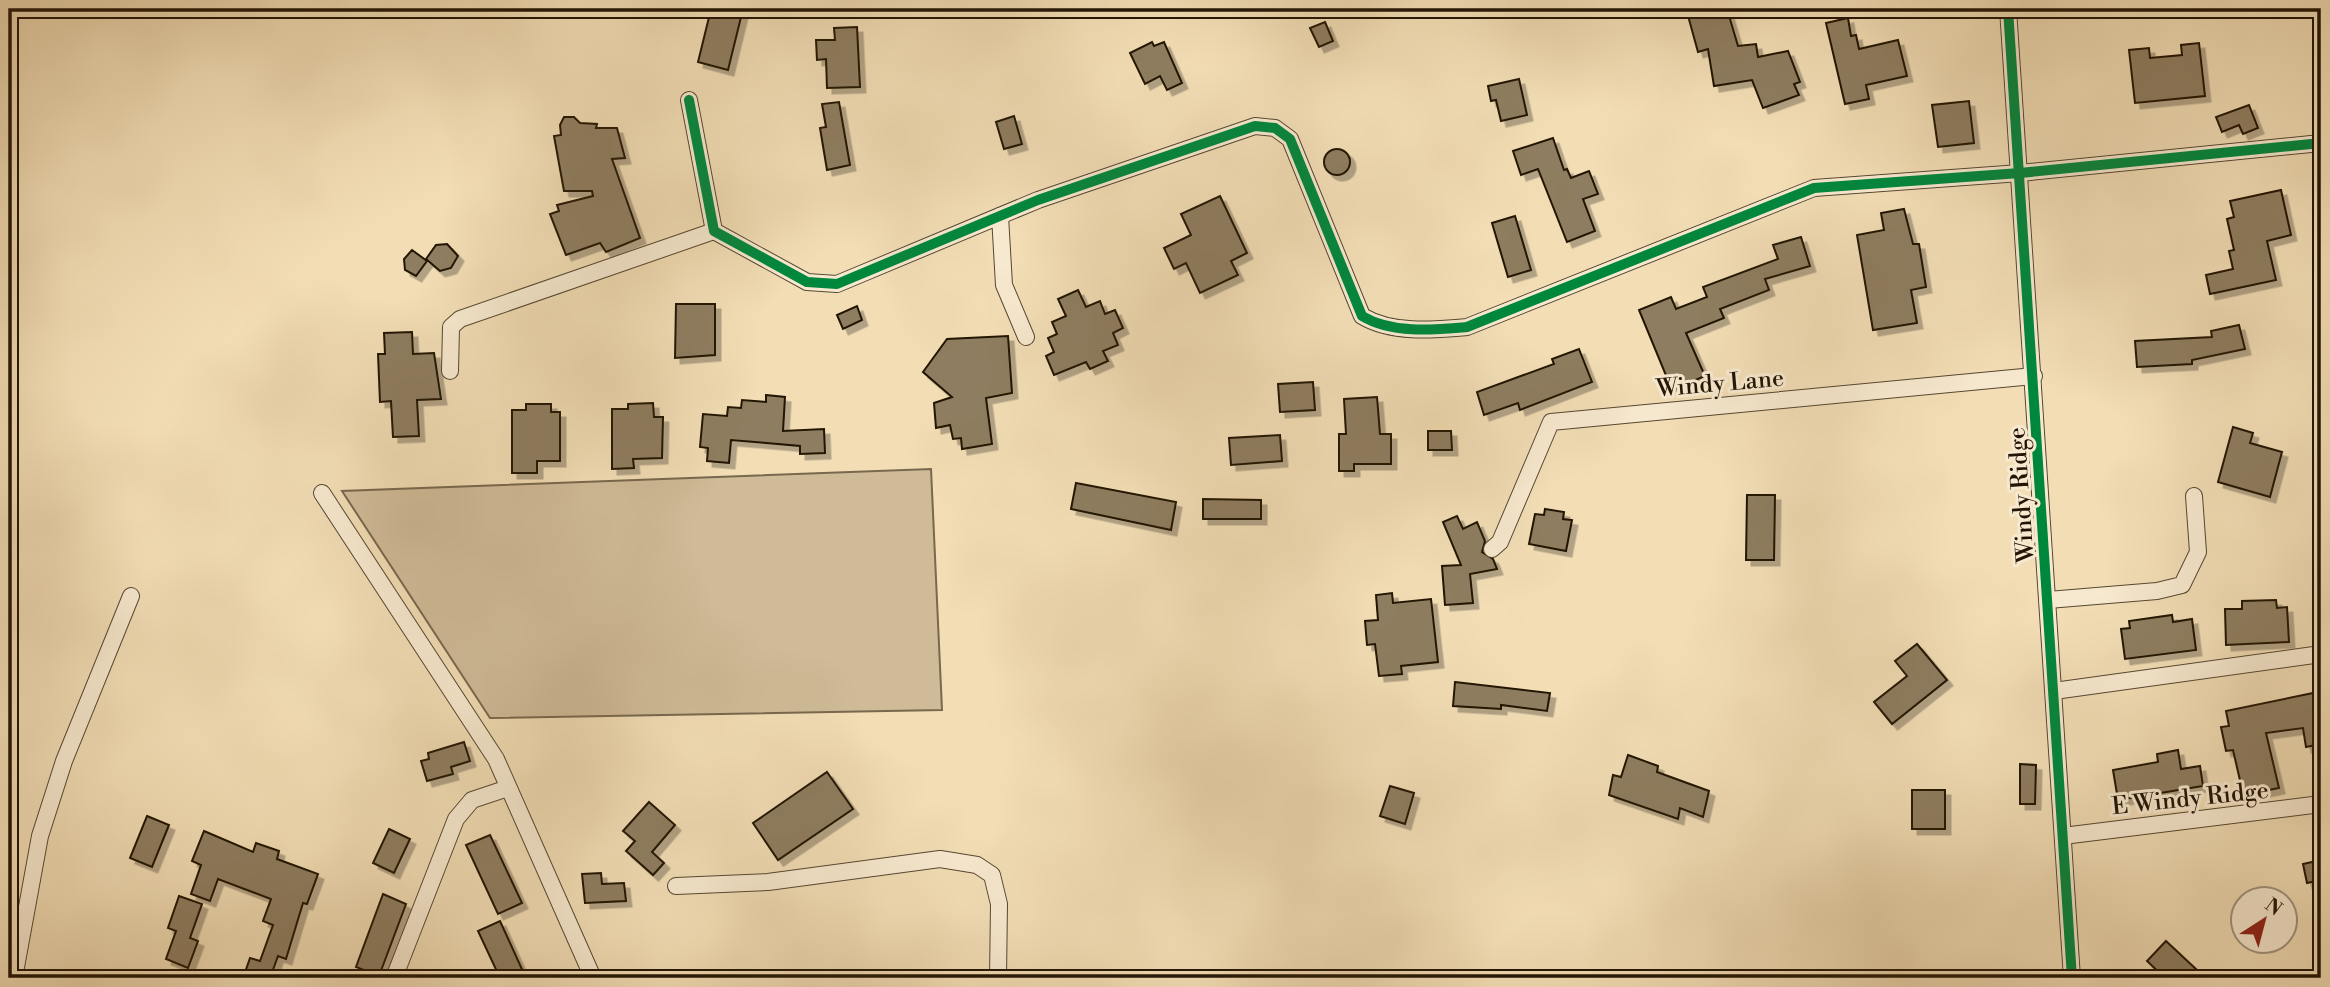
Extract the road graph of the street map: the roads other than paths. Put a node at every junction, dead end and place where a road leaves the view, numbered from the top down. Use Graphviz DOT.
graph roads {
  1 [pos="2008,9"];
  2 [pos="689,100"];
  3 [pos="2321,144"];
  4 [pos="2020,173"];
  5 [pos="1000,216"];
  6 [pos="714,231"];
  7 [pos="1026,337"];
  8 [pos="450,371"];
  9 [pos="2034,376"];
  10 [pos="322,494"];
  11 [pos="2194,496"];
  12 [pos="1492,549"];
  13 [pos="131,596"];
  14 [pos="2048,600"];
  15 [pos="2321,654"];
  16 [pos="2054,691"];
  17 [pos="508,788"];
  18 [pos="2321,804"];
  19 [pos="2063,836"];
  20 [pos="677,886"];
  21 [pos="14,978"];
  22 [pos="394,978"];
  23 [pos="593,978"];
  24 [pos="998,978"];
  25 [pos="2072,978"];
  1 -- 4 [label="street, Windy Ridge"];
  2 -- 6 [label="street"];
  3 -- 4 [label="street"];
  4 -- 5 [label="street"];
  4 -- 9 [label="street, Windy Ridge"];
  5 -- 6 [label="street"];
  5 -- 7 [label="street"];
  6 -- 8 [label="street"];
  9 -- 12 [label="street, Windy Lane"];
  9 -- 14 [label="street, Windy Ridge"];
  10 -- 17 [label="street"];
  11 -- 14 [label="street"];
  13 -- 21 [label="street"];
  14 -- 16 [label="street, Windy Ridge"];
  15 -- 16 [label="street"];
  16 -- 19 [label="street, Windy Ridge"];
  17 -- 22 [label="street"];
  17 -- 23 [label="street"];
  18 -- 19 [label="street, E Windy Ridge"];
  19 -- 25 [label="street, Windy Ridge"];
  20 -- 24 [label="street"];
}
